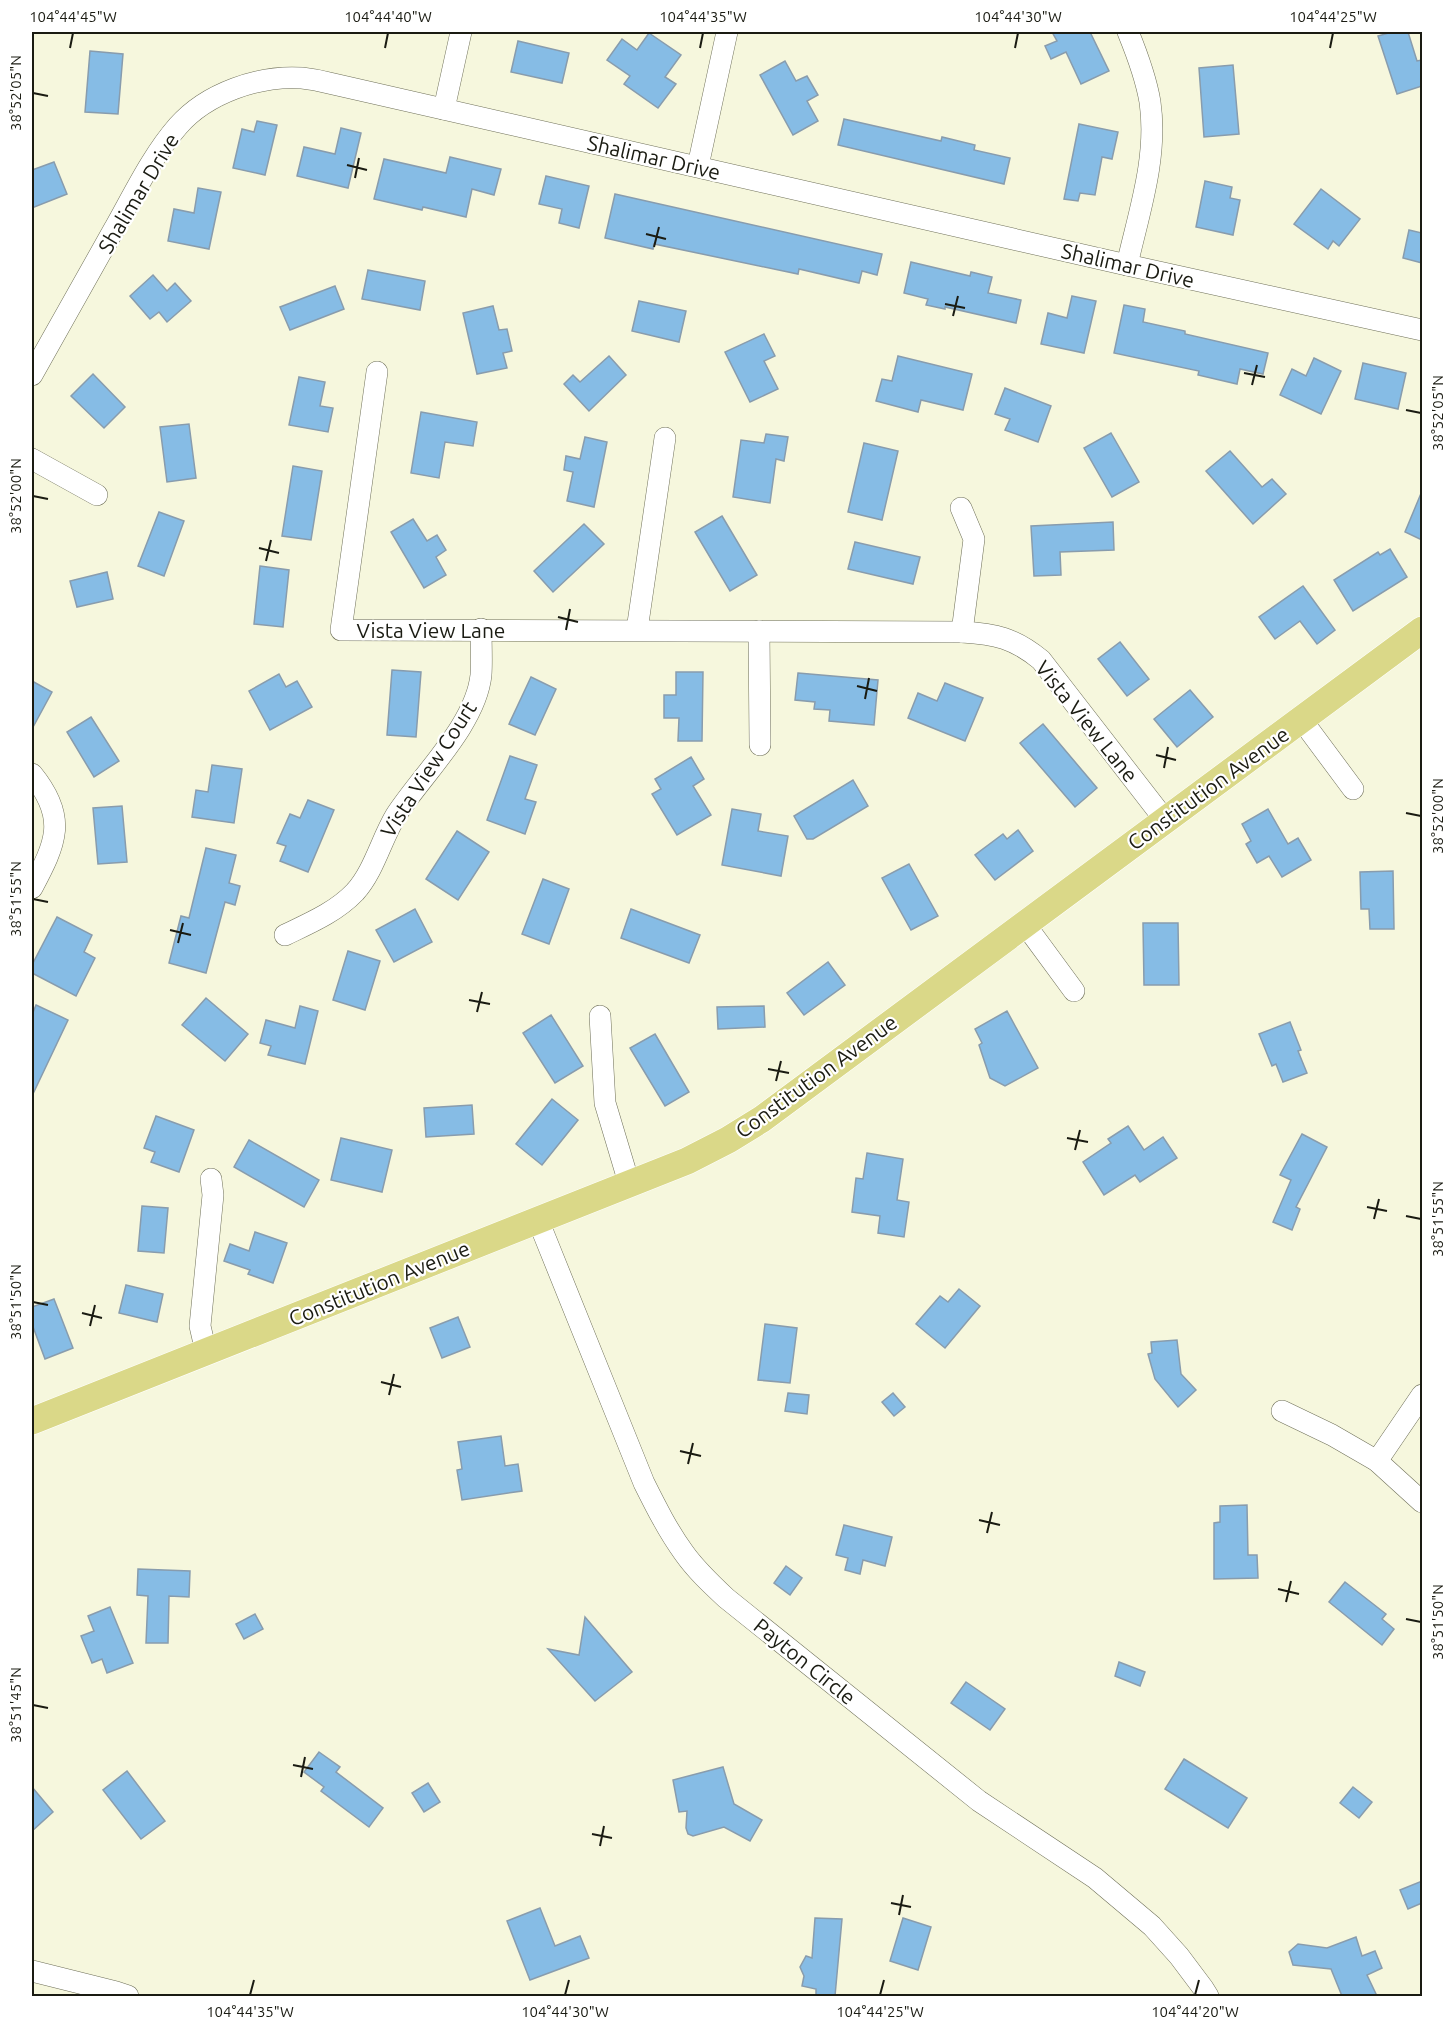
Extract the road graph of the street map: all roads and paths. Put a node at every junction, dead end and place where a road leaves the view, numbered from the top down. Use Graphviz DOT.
graph roads {
  1 [pos="462,32"];
  2 [pos="727,32"];
  3 [pos="1128,32"];
  4 [pos="444,109"];
  5 [pos="698,166"];
  6 [pos="1127,265"];
  7 [pos="1422,330"];
  8 [pos="377,372"];
  9 [pos="32,375"];
  10 [pos="665,438"];
  11 [pos="32,459"];
  12 [pos="97,495"];
  13 [pos="961,508"];
  14 [pos="481,629"];
  15 [pos="637,630"];
  16 [pos="1422,630"];
  17 [pos="759,631"];
  18 [pos="962,632"];
  19 [pos="1302,719"];
  20 [pos="760,745"];
  21 [pos="32,774"];
  22 [pos="1353,789"];
  23 [pos="1165,820"];
  24 [pos="32,888"];
  25 [pos="1024,923"];
  26 [pos="285,935"];
  27 [pos="1074,991"];
  28 [pos="600,1016"];
  29 [pos="211,1179"];
  30 [pos="629,1183"];
  31 [pos="538,1220"];
  32 [pos="206,1352"];
  33 [pos="1422,1395"];
  34 [pos="1282,1411"];
  35 [pos="32,1421"];
  36 [pos="1377,1461"];
  37 [pos="1422,1502"];
  38 [pos="32,1971"];
  39 [pos="128,1996"];
  40 [pos="1208,1996"];
  1 -- 4 [label="street"];
  2 -- 5 [label="street"];
  3 -- 6 [label="street"];
  4 -- 5 [label="street, Shalimar Drive"];
  4 -- 9 [label="street, Shalimar Drive"];
  5 -- 6 [label="street, Shalimar Drive"];
  6 -- 7 [label="street, Shalimar Drive"];
  8 -- 14 [label="street, Vista View Lane"];
  10 -- 15 [label="street"];
  11 -- 12 [label="street"];
  13 -- 18 [label="street"];
  14 -- 15 [label="street, Vista View Lane"];
  14 -- 26 [label="street, Vista View Court"];
  15 -- 17 [label="street, Vista View Lane"];
  16 -- 19 [label="main road, Constitution Avenue"];
  17 -- 18 [label="street, Vista View Lane"];
  17 -- 20 [label="street"];
  18 -- 23 [label="street, Vista View Lane"];
  19 -- 22 [label="street"];
  19 -- 23 [label="main road, Constitution Avenue"];
  21 -- 24 [label="street"];
  23 -- 25 [label="main road, Constitution Avenue"];
  25 -- 27 [label="street"];
  25 -- 30 [label="main road, Constitution Avenue"];
  28 -- 30 [label="street"];
  29 -- 32 [label="street"];
  30 -- 31 [label="main road, Constitution Avenue"];
  31 -- 32 [label="main road, Constitution Avenue"];
  31 -- 40 [label="street, Payton Circle"];
  32 -- 35 [label="main road, Constitution Avenue"];
  33 -- 36 [label="street"];
  34 -- 36 [label="street"];
  36 -- 37 [label="street"];
  38 -- 39 [label="street"];
}
